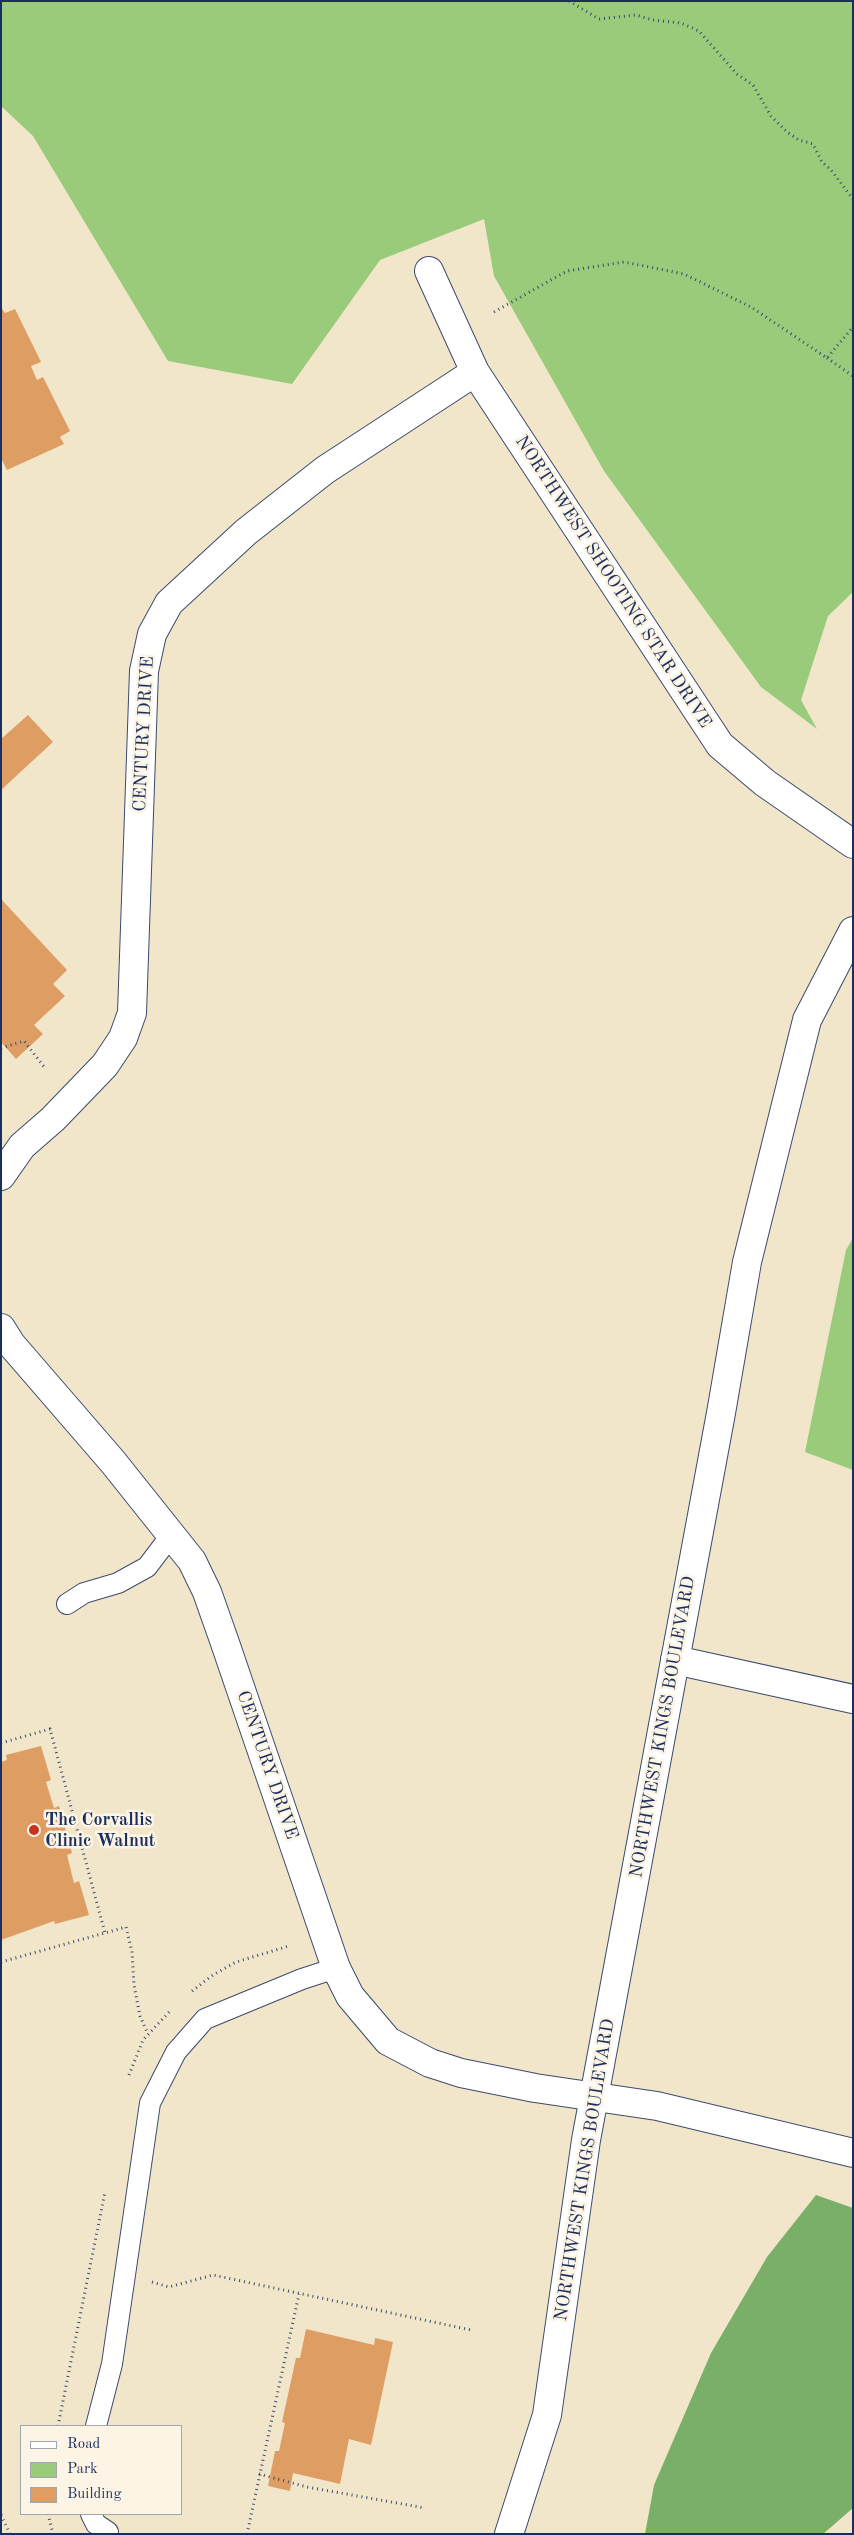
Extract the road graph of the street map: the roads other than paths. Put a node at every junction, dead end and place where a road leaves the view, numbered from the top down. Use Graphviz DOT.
graph roads {
  1 [pos="429,271"];
  2 [pos="475,372"];
  3 [pos="853,844"];
  4 [pos="853,931"];
  5 [pos="1,1176"];
  6 [pos="1,1328"];
  7 [pos="172,1534"];
  8 [pos="67,1604"];
  9 [pos="675,1660"];
  10 [pos="853,1699"];
  11 [pos="336,1968"];
  12 [pos="595,2095"];
  13 [pos="853,2153"];
  14 [pos="96,2425"];
  15 [pos="92,2515"];
  16 [pos="108,2532"];
  17 [pos="509,2534"];
  1 -- 2 [label="street, NORTHWEST SHOOTING STAR DRIVE"];
  2 -- 3 [label="street, NORTHWEST SHOOTING STAR DRIVE"];
  2 -- 5 [label="street, CENTURY DRIVE"];
  4 -- 9 [label="street, NORTHWEST KINGS BOULEVARD"];
  6 -- 7 [label="street, CENTURY DRIVE"];
  7 -- 8 [label="lane"];
  7 -- 11 [label="street, CENTURY DRIVE"];
  9 -- 10 [label="street"];
  9 -- 12 [label="street, NORTHWEST KINGS BOULEVARD"];
  11 -- 12 [label="street, CENTURY DRIVE"];
  11 -- 14 [label="lane"];
  12 -- 13 [label="street, CENTURY DRIVE"];
  12 -- 17 [label="street, NORTHWEST KINGS BOULEVARD"];
  15 -- 16 [label="lane"];
}
